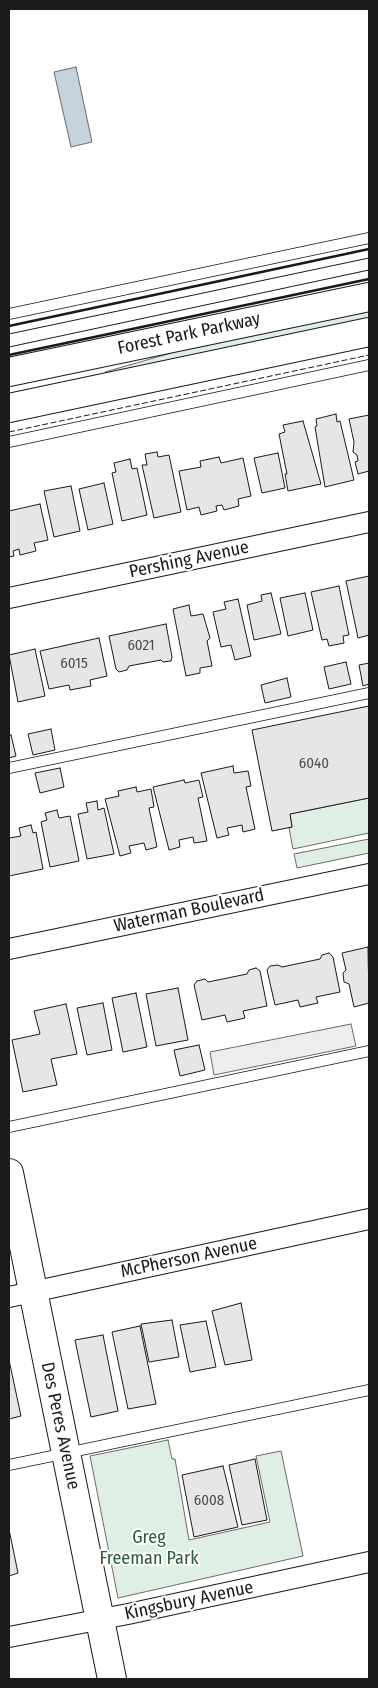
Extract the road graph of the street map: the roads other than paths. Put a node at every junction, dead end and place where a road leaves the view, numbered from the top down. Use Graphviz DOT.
graph roads {
  1 [pos="369,238"];
  2 [pos="369,297"];
  3 [pos="9,314"];
  4 [pos="369,332"];
  5 [pos="369,366"];
  6 [pos="9,372"];
  7 [pos="9,408"];
  8 [pos="9,442"];
  9 [pos="369,522"];
  10 [pos="9,598"];
  11 [pos="369,693"];
  12 [pos="9,768"];
  13 [pos="369,874"];
  14 [pos="9,949"];
  15 [pos="369,1051"];
  16 [pos="9,1127"];
  17 [pos="9,1173"];
  18 [pos="369,1219"];
  19 [pos="21,1294"];
  20 [pos="369,1390"];
  21 [pos="66,1452"];
  22 [pos="9,1465"];
  23 [pos="369,1562"];
  24 [pos="100,1620"];
  25 [pos="9,1637"];
  26 [pos="112,1679"];
  1 -- 3 [label="lane"];
  2 -- 6 [label="main road, Forest Park Parkway"];
  4 -- 7 [label="main road, Forest Park Parkway"];
  5 -- 8 [label="lane"];
  9 -- 10 [label="street, Pershing Avenue"];
  11 -- 12 [label="lane"];
  13 -- 14 [label="street, Waterman Boulevard"];
  15 -- 16 [label="lane"];
  17 -- 19 [label="main road, Des Peres Avenue"];
  18 -- 19 [label="street, McPherson Avenue"];
  19 -- 21 [label="main road, Des Peres Avenue"];
  20 -- 21 [label="lane"];
  21 -- 22 [label="lane"];
  21 -- 24 [label="main road, Des Peres Avenue"];
  23 -- 24 [label="street, Kingsbury Avenue"];
  24 -- 25 [label="street, Kingsbury Avenue"];
  24 -- 26 [label="main road, Des Peres Avenue"];
}
